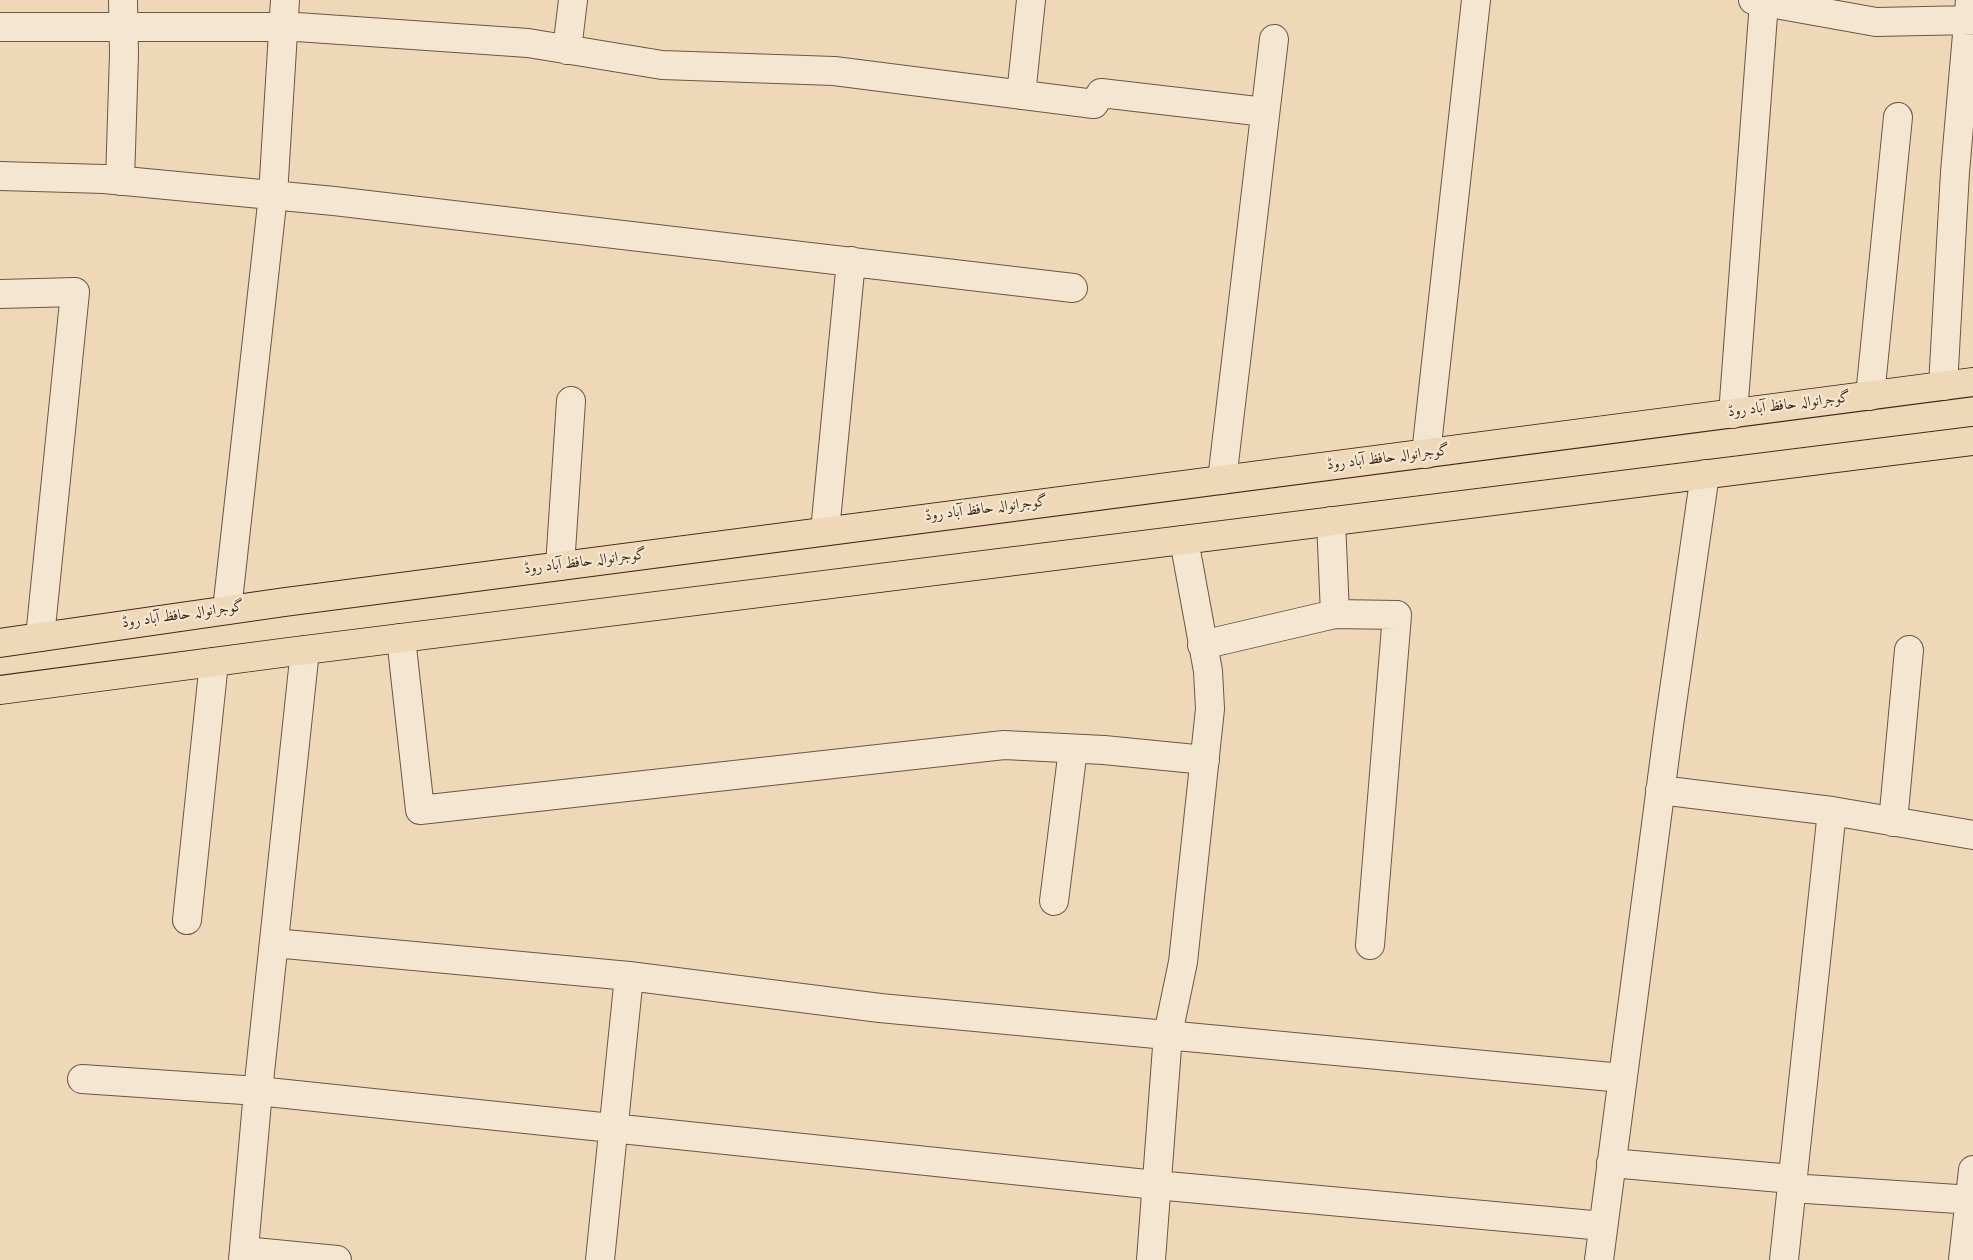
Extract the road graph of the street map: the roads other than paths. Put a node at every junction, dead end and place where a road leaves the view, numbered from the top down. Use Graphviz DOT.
graph roads {
  1 [pos="123,0"];
  2 [pos="285,0"];
  3 [pos="573,0"];
  4 [pos="1031,0"];
  5 [pos="1476,0"];
  6 [pos="1759,1"];
  7 [pos="1970,13"];
  8 [pos="0,27"];
  9 [pos="284,27"];
  10 [pos="124,28"];
  11 [pos="1274,38"];
  12 [pos="567,50"];
  13 [pos="1021,95"];
  14 [pos="1265,112"];
  15 [pos="1898,117"];
  16 [pos="0,176"];
  17 [pos="120,181"];
  18 [pos="273,196"];
  19 [pos="851,262"];
  20 [pos="1073,288"];
  21 [pos="0,294"];
  22 [pos="1973,382"];
  23 [pos="1943,386"];
  24 [pos="1870,396"];
  25 [pos="571,401"];
  26 [pos="1732,414"];
  27 [pos="1973,441"];
  28 [pos="1426,454"];
  29 [pos="1705,474"];
  30 [pos="1222,480"];
  31 [pos="1331,521"];
  32 [pos="825,531"];
  33 [pos="1184,540"];
  34 [pos="560,566"];
  35 [pos="227,610"];
  36 [pos="1335,614"];
  37 [pos="40,637"];
  38 [pos="401,638"];
  39 [pos="0,643"];
  40 [pos="1202,645"];
  41 [pos="305,650"];
  42 [pos="1909,650"];
  43 [pos="214,662"];
  44 [pos="0,690"];
  45 [pos="1073,749"];
  46 [pos="1205,760"];
  47 [pos="1660,790"];
  48 [pos="1832,812"];
  49 [pos="1893,822"];
  50 [pos="1973,835"];
  51 [pos="1054,901"];
  52 [pos="187,920"];
  53 [pos="274,943"];
  54 [pos="1370,945"];
  55 [pos="629,976"];
  56 [pos="1168,1034"];
  57 [pos="1622,1078"];
  58 [pos="82,1079"];
  59 [pos="258,1091"];
  60 [pos="614,1129"];
  61 [pos="1611,1163"];
  62 [pos="1973,1170"];
  63 [pos="1792,1184"];
  64 [pos="1156,1185"];
  65 [pos="1971,1200"];
  66 [pos="1603,1226"];
  67 [pos="244,1256"];
  68 [pos="337,1260"];
  69 [pos="600,1260"];
  70 [pos="1151,1260"];
  71 [pos="1599,1260"];
  72 [pos="1784,1260"];
  73 [pos="1963,1260"];
  1 -- 10 [label="street"];
  2 -- 9 [label="street"];
  3 -- 12 [label="street"];
  4 -- 13 [label="street"];
  5 -- 28 [label="street"];
  6 -- 7 [label="street"];
  6 -- 26 [label="street"];
  7 -- 23 [label="street"];
  8 -- 10 [label="street"];
  9 -- 10 [label="street"];
  9 -- 12 [label="street"];
  9 -- 18 [label="street"];
  10 -- 17 [label="street"];
  11 -- 14 [label="street"];
  12 -- 13 [label="street"];
  13 -- 14 [label="street"];
  14 -- 30 [label="street"];
  15 -- 24 [label="street"];
  16 -- 17 [label="street"];
  17 -- 18 [label="street"];
  18 -- 19 [label="street"];
  18 -- 35 [label="street"];
  19 -- 20 [label="street"];
  19 -- 32 [label="street"];
  21 -- 37 [label="street"];
  22 -- 23 [label="main road, گوجرانوالہ حافظ آباد روڈ"];
  23 -- 24 [label="main road, گوجرانوالہ حافظ آباد روڈ"];
  24 -- 26 [label="main road, گوجرانوالہ حافظ آباد روڈ"];
  25 -- 34 [label="street"];
  26 -- 28 [label="main road, گوجرانوالہ حافظ آباد روڈ"];
  27 -- 29 [label="main road"];
  28 -- 30 [label="main road, گوجرانوالہ حافظ آباد روڈ"];
  29 -- 31 [label="main road"];
  29 -- 47 [label="street"];
  30 -- 32 [label="main road, گوجرانوالہ حافظ آباد روڈ"];
  31 -- 33 [label="main road"];
  31 -- 36 [label="street"];
  32 -- 34 [label="main road, گوجرانوالہ حافظ آباد روڈ"];
  33 -- 38 [label="main road"];
  33 -- 40 [label="street"];
  34 -- 35 [label="main road, گوجرانوالہ حافظ آباد روڈ"];
  35 -- 37 [label="main road, گوجرانوالہ حافظ آباد روڈ"];
  36 -- 40 [label="street"];
  36 -- 54 [label="street"];
  37 -- 39 [label="main road, گوجرانوالہ حافظ آباد روڈ"];
  38 -- 41 [label="main road"];
  38 -- 45 [label="street"];
  40 -- 46 [label="street"];
  41 -- 43 [label="main road"];
  41 -- 53 [label="street"];
  42 -- 49 [label="street"];
  43 -- 44 [label="main road"];
  43 -- 52 [label="street"];
  45 -- 46 [label="street"];
  45 -- 51 [label="street"];
  46 -- 56 [label="street"];
  47 -- 48 [label="street"];
  47 -- 57 [label="street"];
  48 -- 49 [label="street"];
  48 -- 63 [label="street"];
  49 -- 50 [label="street"];
  53 -- 55 [label="street"];
  53 -- 59 [label="street"];
  55 -- 56 [label="street"];
  55 -- 60 [label="street"];
  56 -- 57 [label="street"];
  56 -- 64 [label="street"];
  57 -- 61 [label="street"];
  58 -- 59 [label="street"];
  59 -- 60 [label="street"];
  59 -- 67 [label="street"];
  60 -- 64 [label="street"];
  60 -- 69 [label="street"];
  61 -- 63 [label="street"];
  61 -- 66 [label="street"];
  62 -- 65 [label="street"];
  63 -- 65 [label="street"];
  63 -- 72 [label="street"];
  64 -- 66 [label="street"];
  64 -- 70 [label="street"];
  65 -- 73 [label="street"];
  66 -- 71 [label="street"];
  67 -- 68 [label="street"];
}
